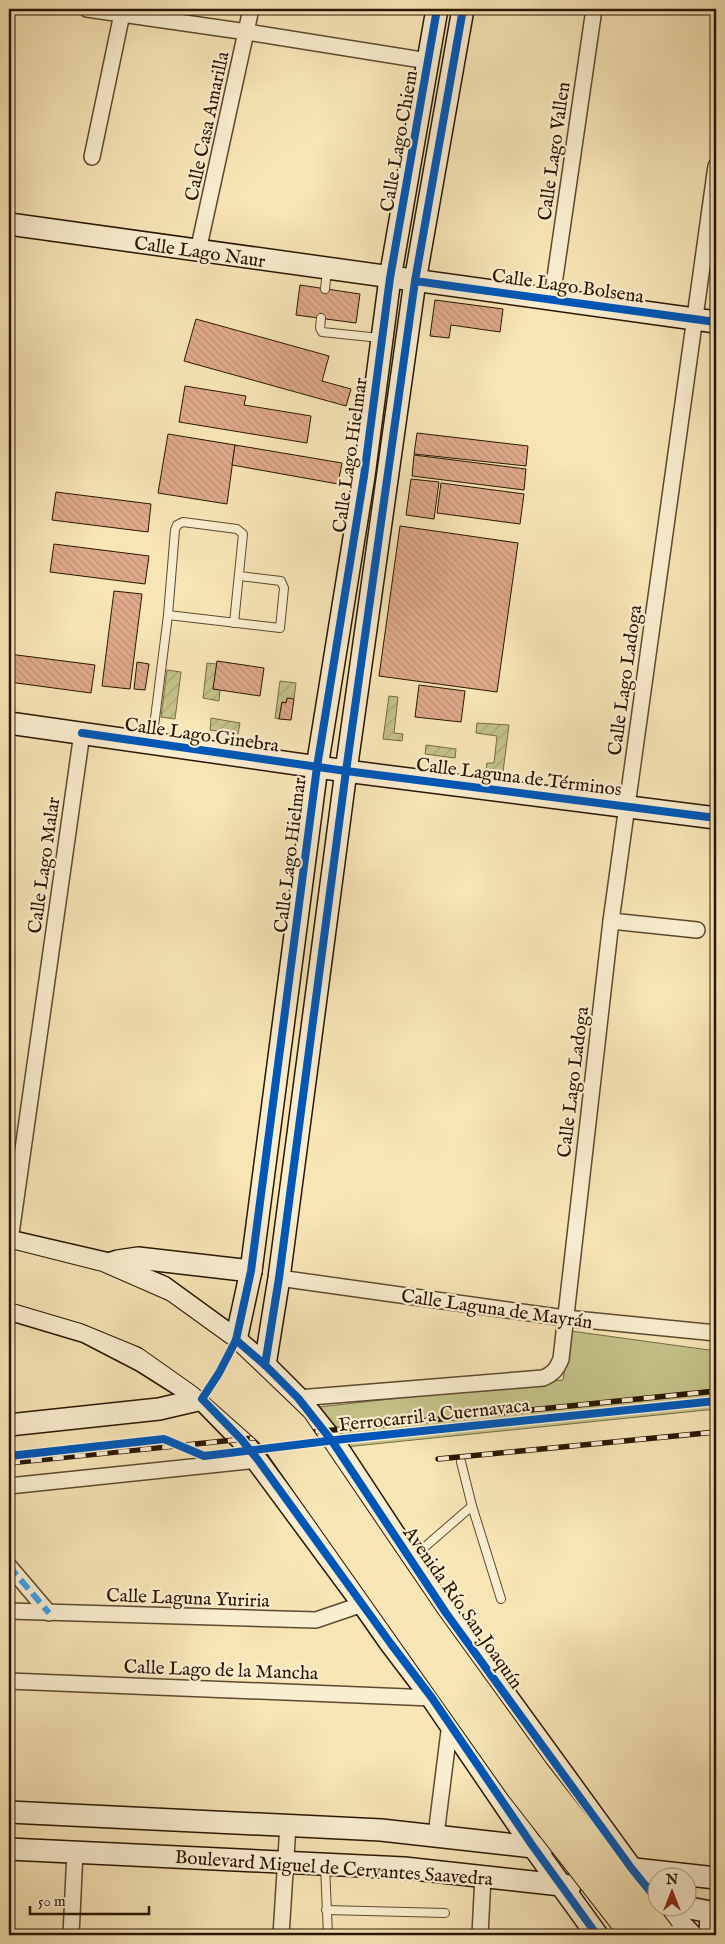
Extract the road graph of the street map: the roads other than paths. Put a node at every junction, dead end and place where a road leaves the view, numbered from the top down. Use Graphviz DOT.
graph roads {
  1 [pos="87,9"];
  2 [pos="252,9"];
  3 [pos="437,9"];
  4 [pos="463,9"];
  5 [pos="594,9"];
  6 [pos="123,11"];
  7 [pos="247,32"];
  8 [pos="428,61"];
  9 [pos="92,157"];
  10 [pos="716,166"];
  11 [pos="9,224"];
  12 [pos="198,251"];
  13 [pos="390,278"];
  14 [pos="415,281"];
  15 [pos="552,298"];
  16 [pos="321,318"];
  17 [pos="695,319"];
  18 [pos="716,322"];
  19 [pos="382,338"];
  20 [pos="240,576"];
  21 [pos="168,615"];
  22 [pos="234,623"];
  23 [pos="9,723"];
  24 [pos="82,733"];
  25 [pos="152,742"];
  26 [pos="317,767"];
  27 [pos="346,771"];
  28 [pos="626,805"];
  29 [pos="716,818"];
  30 [pos="611,921"];
  31 [pos="697,930"];
  32 [pos="9,1248"];
  33 [pos="109,1264"];
  34 [pos="251,1271"];
  35 [pos="279,1278"];
  36 [pos="9,1287"];
  37 [pos="9,1309"];
  38 [pos="565,1318"];
  39 [pos="86,1332"];
  40 [pos="716,1333"];
  41 [pos="236,1340"];
  42 [pos="265,1365"];
  43 [pos="202,1398"];
  44 [pos="298,1398"];
  45 [pos="9,1425"];
  46 [pos="258,1460"];
  47 [pos="461,1462"];
  48 [pos="9,1486"];
  49 [pos="472,1506"];
  50 [pos="410,1559"];
  51 [pos="9,1566"];
  52 [pos="501,1599"];
  53 [pos="363,1604"];
  54 [pos="9,1611"];
  55 [pos="446,1612"];
  56 [pos="49,1613"];
  57 [pos="391,1644"];
  58 [pos="9,1681"];
  59 [pos="432,1698"];
  60 [pos="450,1724"];
  61 [pos="9,1812"];
  62 [pos="288,1825"];
  63 [pos="436,1835"];
  64 [pos="532,1845"];
  65 [pos="9,1849"];
  66 [pos="75,1852"];
  67 [pos="285,1862"];
  68 [pos="325,1864"];
  69 [pos="632,1869"];
  70 [pos="483,1876"];
  71 [pos="716,1878"];
  72 [pos="561,1885"];
  73 [pos="648,1889"];
  74 [pos="648,1900"];
  75 [pos="326,1910"];
  76 [pos="698,1910"];
  77 [pos="445,1913"];
  78 [pos="714,1913"];
  79 [pos="673,1916"];
  80 [pos="71,1935"];
  81 [pos="281,1935"];
  82 [pos="328,1935"];
  83 [pos="480,1935"];
  84 [pos="597,1935"];
  85 [pos="635,1935"];
  86 [pos="661,1935"];
  87 [pos="691,1935"];
  88 [pos="710,1935"];
  1 -- 6 [label="street"];
  2 -- 7 [label="street, Calle Casa Amarilla"];
  3 -- 8 [label="street, Calle Lago Chiem"];
  4 -- 14 [label="street"];
  5 -- 15 [label="street, Calle Lago Vallen"];
  6 -- 7 [label="street"];
  6 -- 9 [label="street"];
  7 -- 8 [label="street"];
  7 -- 12 [label="street, Calle Casa Amarilla"];
  8 -- 13 [label="street, Calle Lago Chiem"];
  10 -- 17 [label="street, Calle Lago Ladoga"];
  11 -- 12 [label="street, Calle Lago Naur"];
  12 -- 13 [label="street, Calle Lago Naur"];
  13 -- 14 [label="street, Calle Lago Bolsena"];
  13 -- 19 [label="street, Calle Lago Hielmar"];
  14 -- 15 [label="street, Calle Lago Bolsena"];
  14 -- 27 [label="street"];
  15 -- 17 [label="street, Calle Lago Bolsena"];
  16 -- 19 [label="lane"];
  17 -- 18 [label="street, Calle Lago Bolsena"];
  17 -- 28 [label="street, Calle Lago Ladoga"];
  19 -- 26 [label="street, Calle Lago Hielmar"];
  20 -- 21 [label="lane"];
  20 -- 22 [label="lane"];
  20 -- 22 [label="lane"];
  21 -- 22 [label="lane"];
  21 -- 25 [label="lane"];
  23 -- 24 [label="street, Calle Lago Ginebra"];
  24 -- 25 [label="street, Calle Lago Ginebra"];
  24 -- 32 [label="street, Calle Lago Malar"];
  25 -- 26 [label="street, Calle Lago Ginebra"];
  26 -- 27 [label="street, Calle Laguna de Términos"];
  26 -- 34 [label="street, Calle Lago Hielmar"];
  27 -- 28 [label="street, Calle Laguna de Términos"];
  27 -- 35 [label="street"];
  28 -- 29 [label="street, Calle Laguna de Términos"];
  28 -- 30 [label="street, Calle Lago Ladoga"];
  30 -- 31 [label="street"];
  30 -- 38 [label="street, Calle Lago Ladoga"];
  32 -- 33 [label="street, Avenida Río San Joaquín"];
  32 -- 86 [label="highway, Avenida Río San Joaquín, bridge"];
  33 -- 34 [label="street"];
  33 -- 39 [label="street"];
  33 -- 41 [label="street, Avenida Río San Joaquín"];
  34 -- 41 [label="street, Calle Lago Hielmar"];
  35 -- 38 [label="street, Calle Laguna de Mayrán"];
  35 -- 42 [label="street"];
  36 -- 85 [label="highway, bridge"];
  37 -- 39 [label="street"];
  38 -- 40 [label="street, Calle Laguna de Mayrán"];
  38 -- 44 [label="street, Calle Lago Ladoga"];
  39 -- 43 [label="street"];
  41 -- 42 [label="street, Avenida Río San Joaquín"];
  41 -- 43 [label="street, Calle Lago Hielmar"];
  42 -- 44 [label="street, Avenida Río San Joaquín"];
  43 -- 45 [label="street"];
  43 -- 46 [label="street"];
  44 -- 50 [label="street, Avenida Río San Joaquín"];
  46 -- 48 [label="street"];
  46 -- 53 [label="street"];
  47 -- 49 [label="lane"];
  49 -- 50 [label="lane"];
  49 -- 52 [label="lane"];
  50 -- 53 [label="street"];
  50 -- 55 [label="street, Avenida Río San Joaquín"];
  51 -- 56 [label="street"];
  53 -- 56 [label="street, Calle Laguna Yuriria"];
  53 -- 57 [label="street"];
  54 -- 56 [label="street, Calle Laguna Yuriria"];
  55 -- 57 [label="street"];
  55 -- 69 [label="street, Avenida Río San Joaquín"];
  57 -- 59 [label="street"];
  58 -- 59 [label="street, Calle Lago de la Mancha"];
  59 -- 60 [label="street"];
  60 -- 63 [label="street"];
  60 -- 64 [label="street"];
  61 -- 62 [label="street, Boulevard Miguel de Cervantes Saavedra"];
  62 -- 63 [label="street, Boulevard Miguel de Cervantes Saavedra"];
  62 -- 67 [label="street"];
  63 -- 64 [label="street, Boulevard Miguel de Cervantes Saavedra"];
  64 -- 69 [label="street, Boulevard Miguel de Cervantes Saavedra"];
  64 -- 72 [label="street"];
  65 -- 66 [label="street, Boulevard Miguel de Cervantes Saavedra"];
  66 -- 67 [label="street, Boulevard Miguel de Cervantes Saavedra"];
  66 -- 80 [label="street"];
  67 -- 68 [label="street, Boulevard Miguel de Cervantes Saavedra"];
  67 -- 81 [label="street"];
  68 -- 70 [label="street, Boulevard Miguel de Cervantes Saavedra"];
  68 -- 75 [label="lane"];
  69 -- 71 [label="street, Boulevard Miguel de Cervantes Saavedra"];
  69 -- 73 [label="street, Avenida Río San Joaquín"];
  70 -- 72 [label="street, Boulevard Miguel de Cervantes Saavedra"];
  70 -- 83 [label="street"];
  72 -- 74 [label="street, Boulevard Miguel de Cervantes Saavedra"];
  72 -- 84 [label="street"];
  75 -- 77 [label="lane"];
  75 -- 82 [label="lane"];
  76 -- 78 [label="street"];
  78 -- 88 [label="street"];
  79 -- 87 [label="street"];
}
